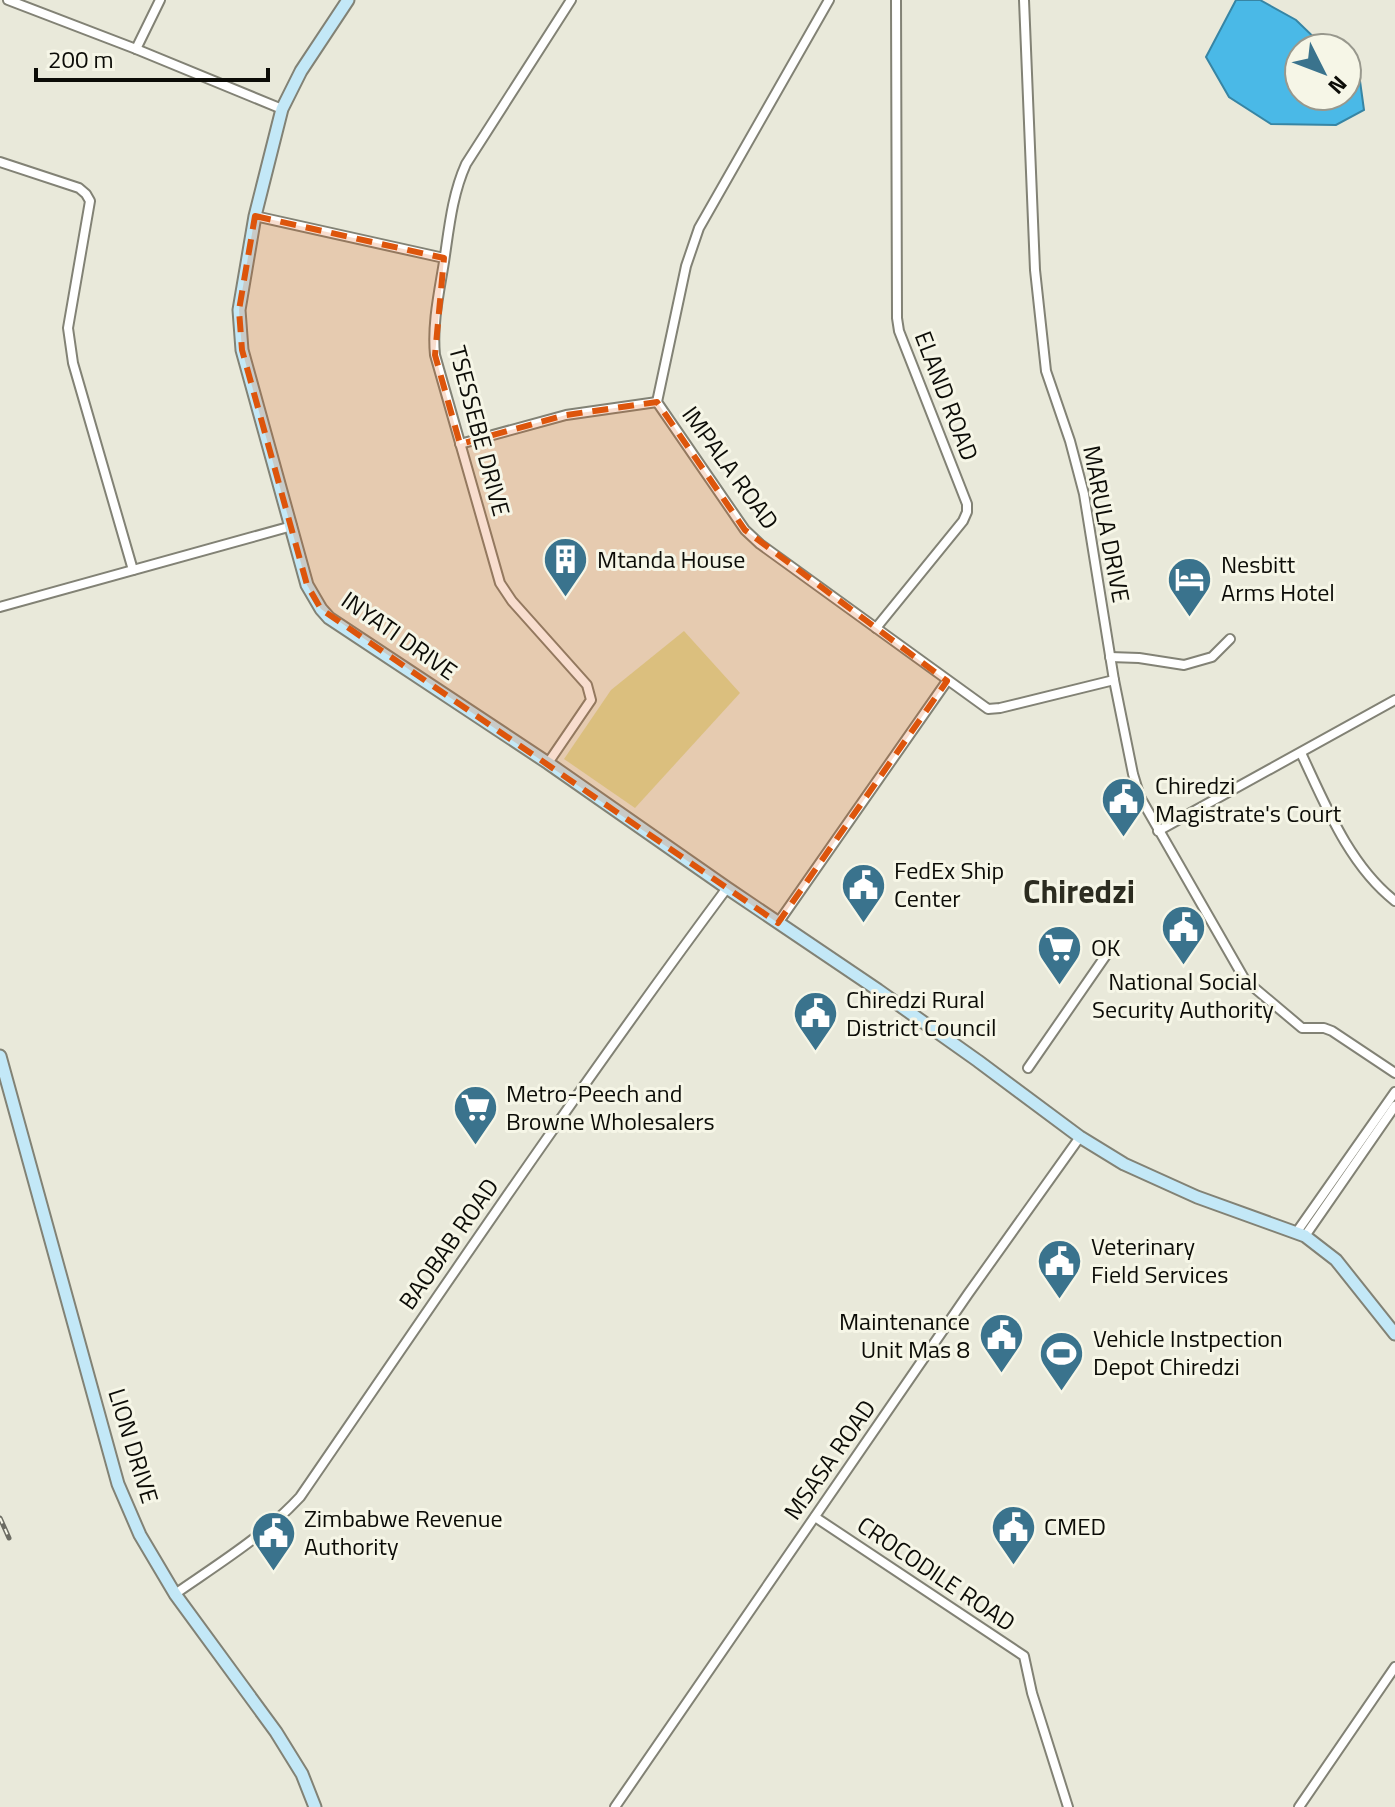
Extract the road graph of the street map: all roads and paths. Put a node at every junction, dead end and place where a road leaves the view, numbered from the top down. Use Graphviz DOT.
graph roads {
  1 [pos="8,0"];
  2 [pos="160,0"];
  3 [pos="348,0"];
  4 [pos="571,0"];
  5 [pos="829,0"];
  6 [pos="896,0"];
  7 [pos="1024,0"];
  8 [pos="136,49"];
  9 [pos="282,109"];
  10 [pos="0,162"];
  11 [pos="255,216"];
  12 [pos="444,258"];
  13 [pos="657,402"];
  14 [pos="460,444"];
  15 [pos="292,526"];
  16 [pos="133,570"];
  17 [pos="0,607"];
  18 [pos="876,628"];
  19 [pos="1230,639"];
  20 [pos="1110,657"];
  21 [pos="1114,680"];
  22 [pos="947,681"];
  23 [pos="1395,700"];
  24 [pos="1301,753"];
  25 [pos="548,763"];
  26 [pos="1158,831"];
  27 [pos="727,888"];
  28 [pos="1395,901"];
  29 [pos="778,923"];
  30 [pos="1111,948"];
  31 [pos="0,1056"];
  32 [pos="1028,1068"];
  33 [pos="1395,1073"];
  34 [pos="1395,1092"];
  35 [pos="1395,1106"];
  36 [pos="1080,1137"];
  37 [pos="1301,1234"];
  38 [pos="1395,1334"];
  39 [pos="815,1517"];
  40 [pos="175,1594"];
  41 [pos="1395,1667"];
  42 [pos="315,1807"];
  43 [pos="615,1807"];
  44 [pos="1068,1807"];
  45 [pos="1299,1807"];
  1 -- 8 [label="street"];
  2 -- 8 [label="street"];
  3 -- 9 [label="street, INYATI DRIVE"];
  4 -- 12 [label="street, TSESSEBE DRIVE"];
  5 -- 13 [label="street, IMPALA ROAD"];
  6 -- 18 [label="street, ELAND ROAD"];
  7 -- 20 [label="street, MARULA DRIVE"];
  8 -- 9 [label="street"];
  9 -- 11 [label="street, INYATI DRIVE"];
  10 -- 16 [label="street"];
  11 -- 12 [label="street"];
  11 -- 15 [label="street, INYATI DRIVE"];
  12 -- 14 [label="street, TSESSEBE DRIVE"];
  13 -- 14 [label="street"];
  13 -- 18 [label="street, IMPALA ROAD"];
  14 -- 25 [label="street, TSESSEBE DRIVE"];
  15 -- 16 [label="street"];
  15 -- 25 [label="street, INYATI DRIVE"];
  16 -- 17 [label="street"];
  18 -- 22 [label="street, IMPALA ROAD"];
  19 -- 20 [label="street"];
  20 -- 21 [label="street, MARULA DRIVE"];
  21 -- 22 [label="street, IMPALA ROAD"];
  21 -- 26 [label="street, MARULA DRIVE"];
  22 -- 29 [label="street"];
  23 -- 24 [label="street"];
  24 -- 26 [label="street"];
  24 -- 28 [label="street"];
  25 -- 27 [label="street, INYATI DRIVE"];
  26 -- 33 [label="street, MARULA DRIVE"];
  27 -- 29 [label="street, INYATI DRIVE"];
  27 -- 40 [label="street, BAOBAB ROAD"];
  29 -- 36 [label="street, INYATI DRIVE"];
  30 -- 32 [label="street"];
  31 -- 40 [label="street, LION DRIVE"];
  34 -- 37 [label="street"];
  35 -- 37 [label="street"];
  36 -- 37 [label="street, INYATI DRIVE"];
  36 -- 39 [label="street, MSASA ROAD"];
  37 -- 38 [label="street, INYATI DRIVE"];
  39 -- 43 [label="street, MSASA ROAD"];
  39 -- 44 [label="street, CROCODILE ROAD"];
  40 -- 42 [label="street, LION DRIVE"];
  41 -- 45 [label="street"];
}
